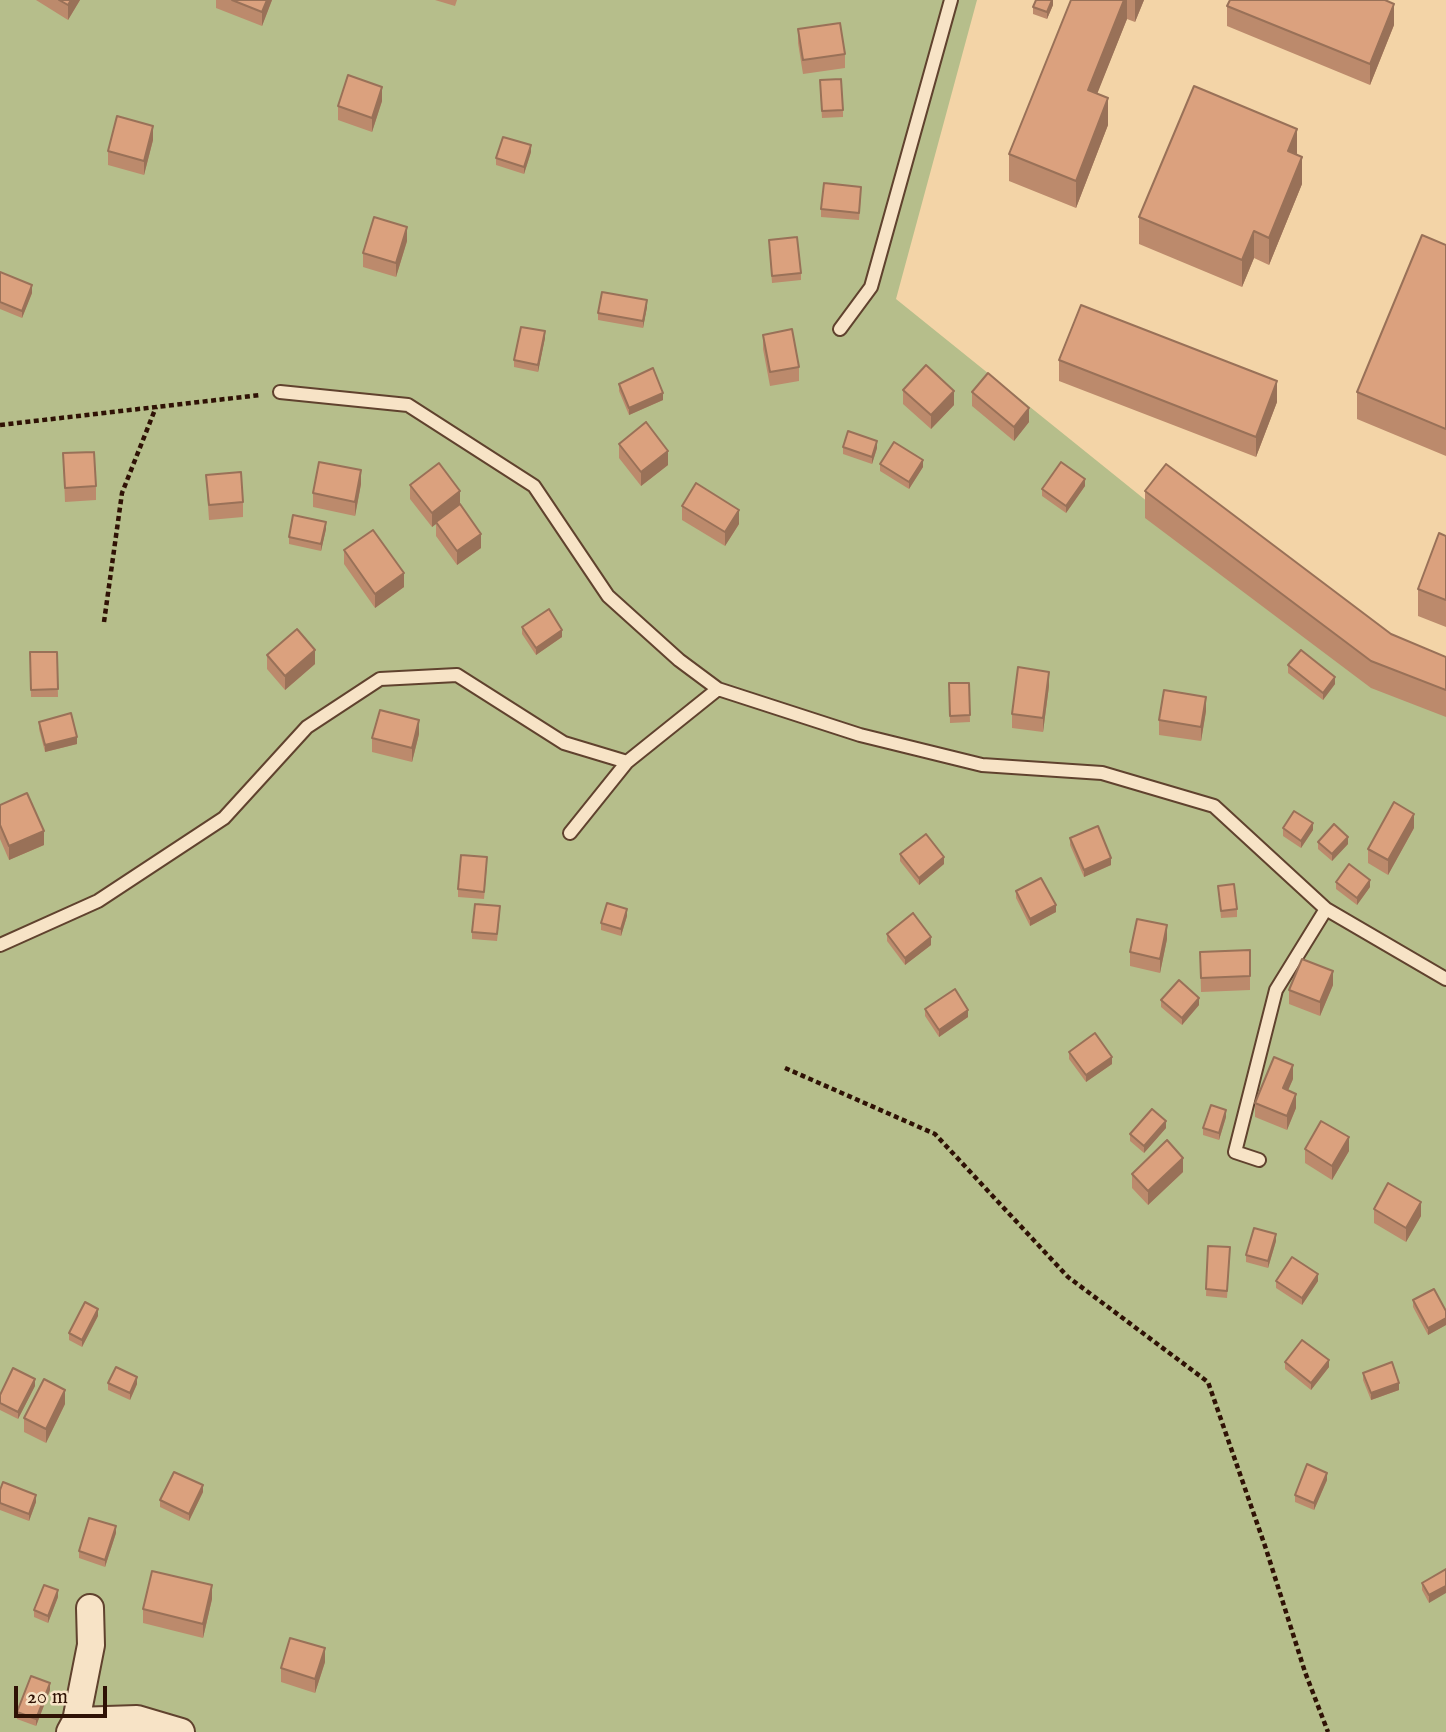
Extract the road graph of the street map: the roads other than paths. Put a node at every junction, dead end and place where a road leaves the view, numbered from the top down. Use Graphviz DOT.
graph roads {
  1 [pos="951,0"];
  2 [pos="840,329"];
  3 [pos="280,392"];
  4 [pos="718,689"];
  5 [pos="627,762"];
  6 [pos="570,833"];
  7 [pos="1326,909"];
  8 [pos="0,945"];
  9 [pos="1446,979"];
  10 [pos="1259,1160"];
  11 [pos="90,1608"];
  12 [pos="73,1727"];
  13 [pos="181,1732"];
  1 -- 2 [label="lane"];
  3 -- 4 [label="lane"];
  4 -- 5 [label="lane"];
  4 -- 7 [label="lane"];
  5 -- 6 [label="lane"];
  5 -- 8 [label="lane"];
  7 -- 9 [label="lane"];
  7 -- 10 [label="lane"];
  11 -- 12 [label="street"];
  12 -- 13 [label="street"];
}
